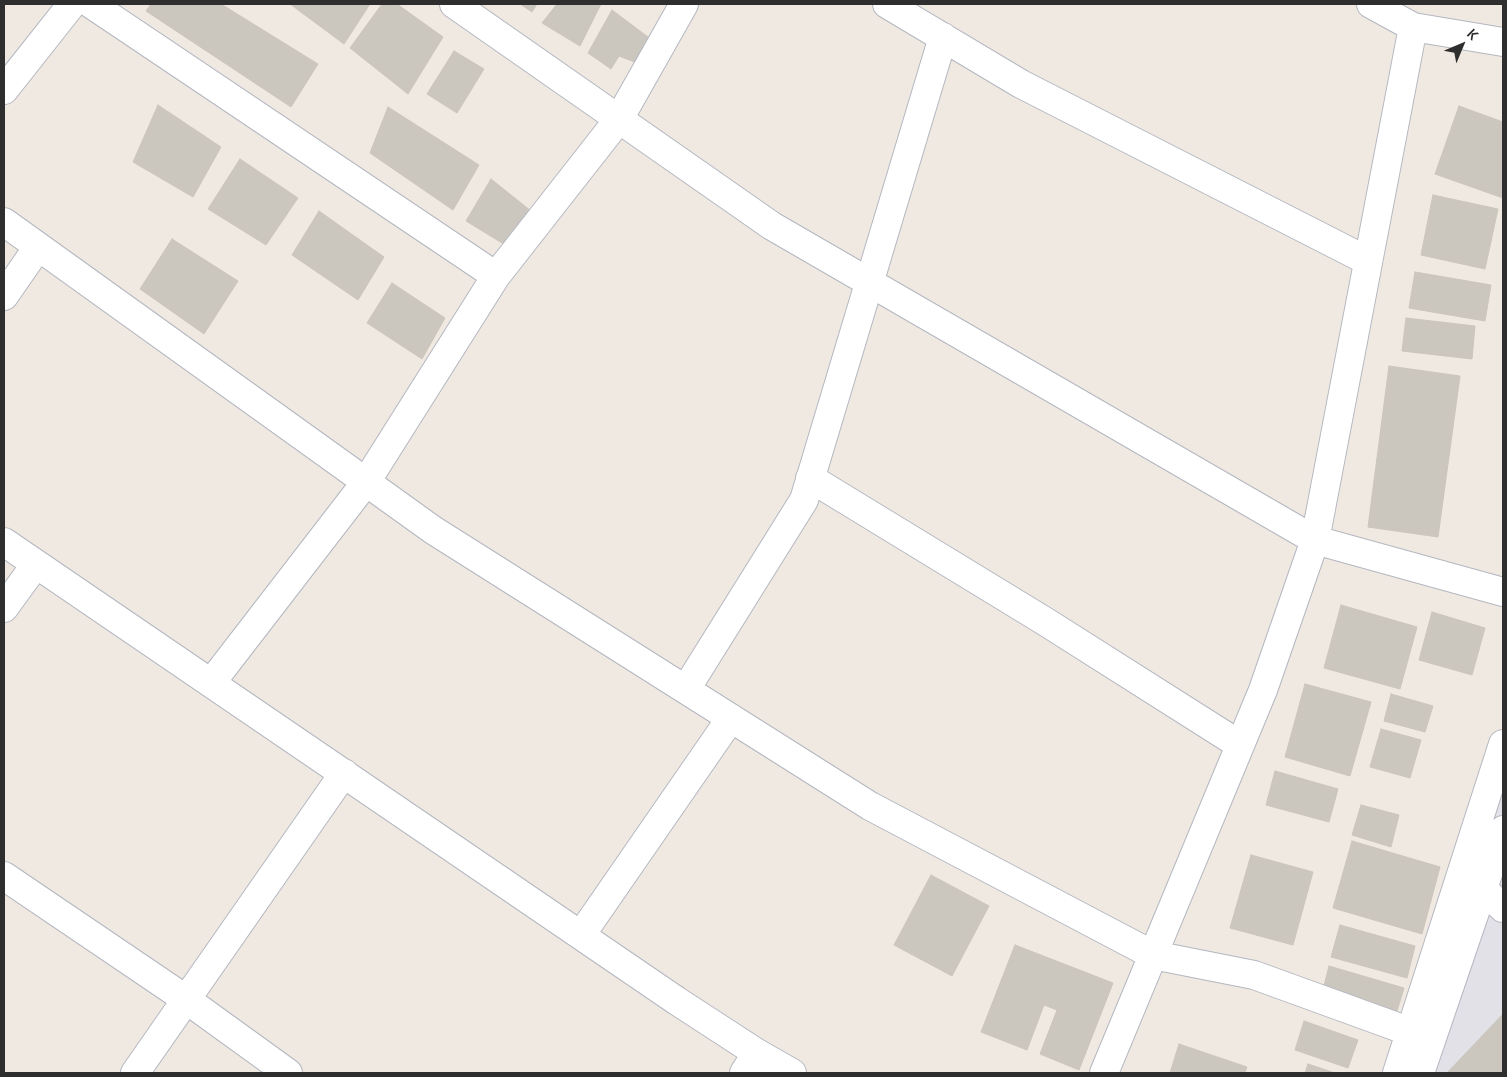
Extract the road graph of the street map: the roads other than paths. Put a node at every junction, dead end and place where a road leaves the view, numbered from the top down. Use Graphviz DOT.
graph roads {
  1 [pos="72,4"];
  2 [pos="91,4"];
  3 [pos="454,4"];
  4 [pos="684,4"];
  5 [pos="887,4"];
  6 [pos="1371,4"];
  7 [pos="1413,27"];
  8 [pos="943,37"];
  9 [pos="1503,42"];
  10 [pos="4,90"];
  11 [pos="619,119"];
  12 [pos="4,222"];
  13 [pos="38,247"];
  14 [pos="1368,261"];
  15 [pos="496,276"];
  16 [pos="870,282"];
  17 [pos="4,296"];
  18 [pos="810,478"];
  19 [pos="366,482"];
  20 [pos="1315,540"];
  21 [pos="4,542"];
  22 [pos="36,564"];
  23 [pos="1503,592"];
  24 [pos="4,608"];
  25 [pos="212,683"];
  26 [pos="686,689"];
  27 [pos="731,718"];
  28 [pos="1503,744"];
  29 [pos="1240,745"];
  30 [pos="344,773"];
  31 [pos="1503,830"];
  32 [pos="4,876"];
  33 [pos="1483,889"];
  34 [pos="1503,908"];
  35 [pos="582,935"];
  36 [pos="1153,955"];
  37 [pos="187,1000"];
  38 [pos="1411,1032"];
  39 [pos="751,1063"];
  40 [pos="135,1073"];
  41 [pos="288,1073"];
  42 [pos="792,1073"];
  43 [pos="1104,1073"];
  44 [pos="1397,1073"];
  45 [pos="1420,1073"];
  1 -- 10 [label="street"];
  2 -- 15 [label="street"];
  3 -- 11 [label="street"];
  4 -- 11 [label="street"];
  5 -- 8 [label="street"];
  6 -- 7 [label="street"];
  7 -- 9 [label="street"];
  7 -- 14 [label="street"];
  8 -- 14 [label="street"];
  8 -- 16 [label="street"];
  11 -- 15 [label="street"];
  11 -- 16 [label="street"];
  12 -- 13 [label="street"];
  13 -- 17 [label="street"];
  13 -- 19 [label="street"];
  14 -- 20 [label="street"];
  15 -- 19 [label="street"];
  16 -- 18 [label="street"];
  16 -- 20 [label="street"];
  18 -- 26 [label="street"];
  18 -- 29 [label="street"];
  19 -- 25 [label="street"];
  19 -- 26 [label="street"];
  20 -- 23 [label="street"];
  20 -- 29 [label="street"];
  21 -- 22 [label="street"];
  22 -- 24 [label="street"];
  22 -- 25 [label="street"];
  25 -- 30 [label="street"];
  26 -- 27 [label="street"];
  27 -- 35 [label="street"];
  27 -- 36 [label="street"];
  28 -- 38 [label="street"];
  29 -- 36 [label="street"];
  30 -- 35 [label="street"];
  30 -- 37 [label="street"];
  31 -- 33 [label="street"];
  32 -- 37 [label="street"];
  33 -- 34 [label="street"];
  33 -- 45 [label="street"];
  35 -- 39 [label="street"];
  36 -- 38 [label="street"];
  36 -- 43 [label="street"];
  37 -- 40 [label="street"];
  37 -- 41 [label="street"];
  38 -- 44 [label="street"];
  39 -- 42 [label="street"];
}
